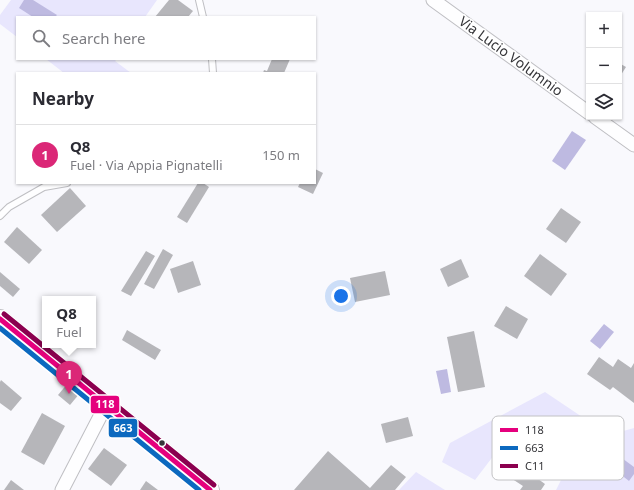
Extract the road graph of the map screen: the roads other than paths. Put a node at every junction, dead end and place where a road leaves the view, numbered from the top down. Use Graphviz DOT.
graph roads {
  1 [pos="199,0"];
  2 [pos="433,0"];
  3 [pos="203,16"];
  4 [pos="212,60"];
  5 [pos="213,72"];
  6 [pos="586,111"];
  7 [pos="599,120"];
  8 [pos="634,145"];
  9 [pos="61,184"];
  10 [pos="0,216"];
  11 [pos="0,318"];
  12 [pos="106,406"];
  13 [pos="62,490"];
  14 [pos="210,490"];
  1 -- 3 [label="lane"];
  2 -- 6 [label="street, Via Lucio Volumnio"];
  4 -- 5 [label="lane"];
  7 -- 8 [label="street"];
  9 -- 10 [label="lane"];
  11 -- 12 [label="main road"];
  12 -- 13 [label="street"];
  12 -- 14 [label="main road"];
}
